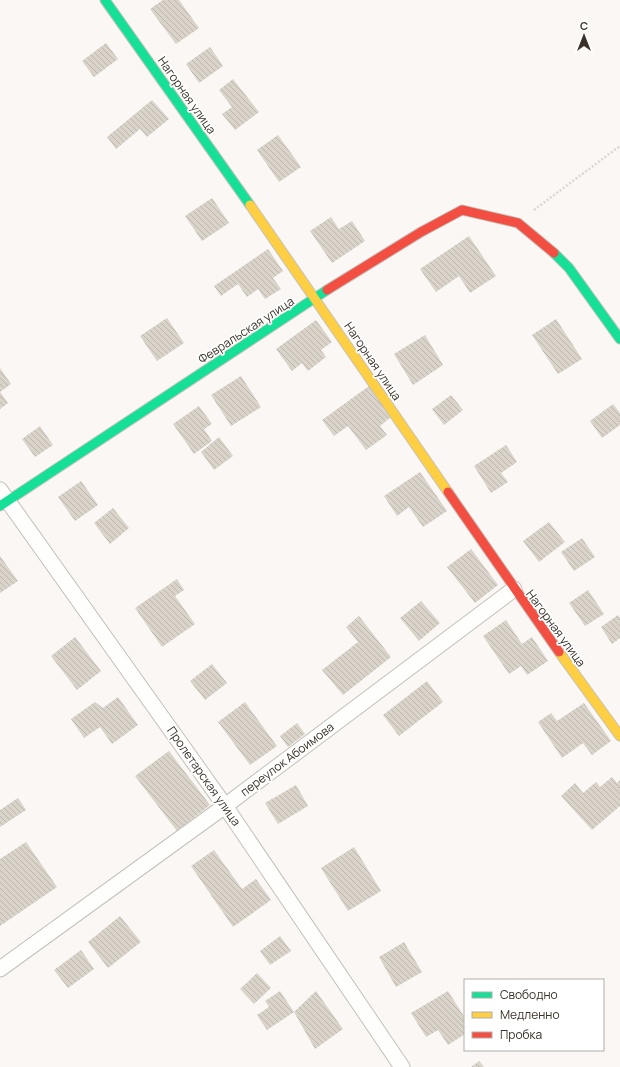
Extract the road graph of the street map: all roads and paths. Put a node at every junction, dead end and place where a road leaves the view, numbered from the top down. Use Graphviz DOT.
graph roads {
  1 [pos="105,0"];
  2 [pos="620,146"];
  3 [pos="518,223"];
  4 [pos="316,298"];
  5 [pos="620,339"];
  6 [pos="3,499"];
  7 [pos="514,589"];
  8 [pos="620,736"];
  9 [pos="225,806"];
  10 [pos="0,969"];
  11 [pos="402,1067"];
  1 -- 4 [label="street, Нагорная улица"];
  2 -- 3 [label="path"];
  3 -- 4 [label="street, Февральская улица"];
  3 -- 5 [label="street"];
  4 -- 6 [label="street, Февральская улица"];
  4 -- 7 [label="street, Нагорная улица"];
  6 -- 9 [label="street, Пролетарская улица"];
  7 -- 8 [label="street, Нагорная улица"];
  7 -- 9 [label="street, переулок Абоимова"];
  9 -- 10 [label="street, переулок Абоимова"];
  9 -- 11 [label="street, Пролетарская улица"];
}
